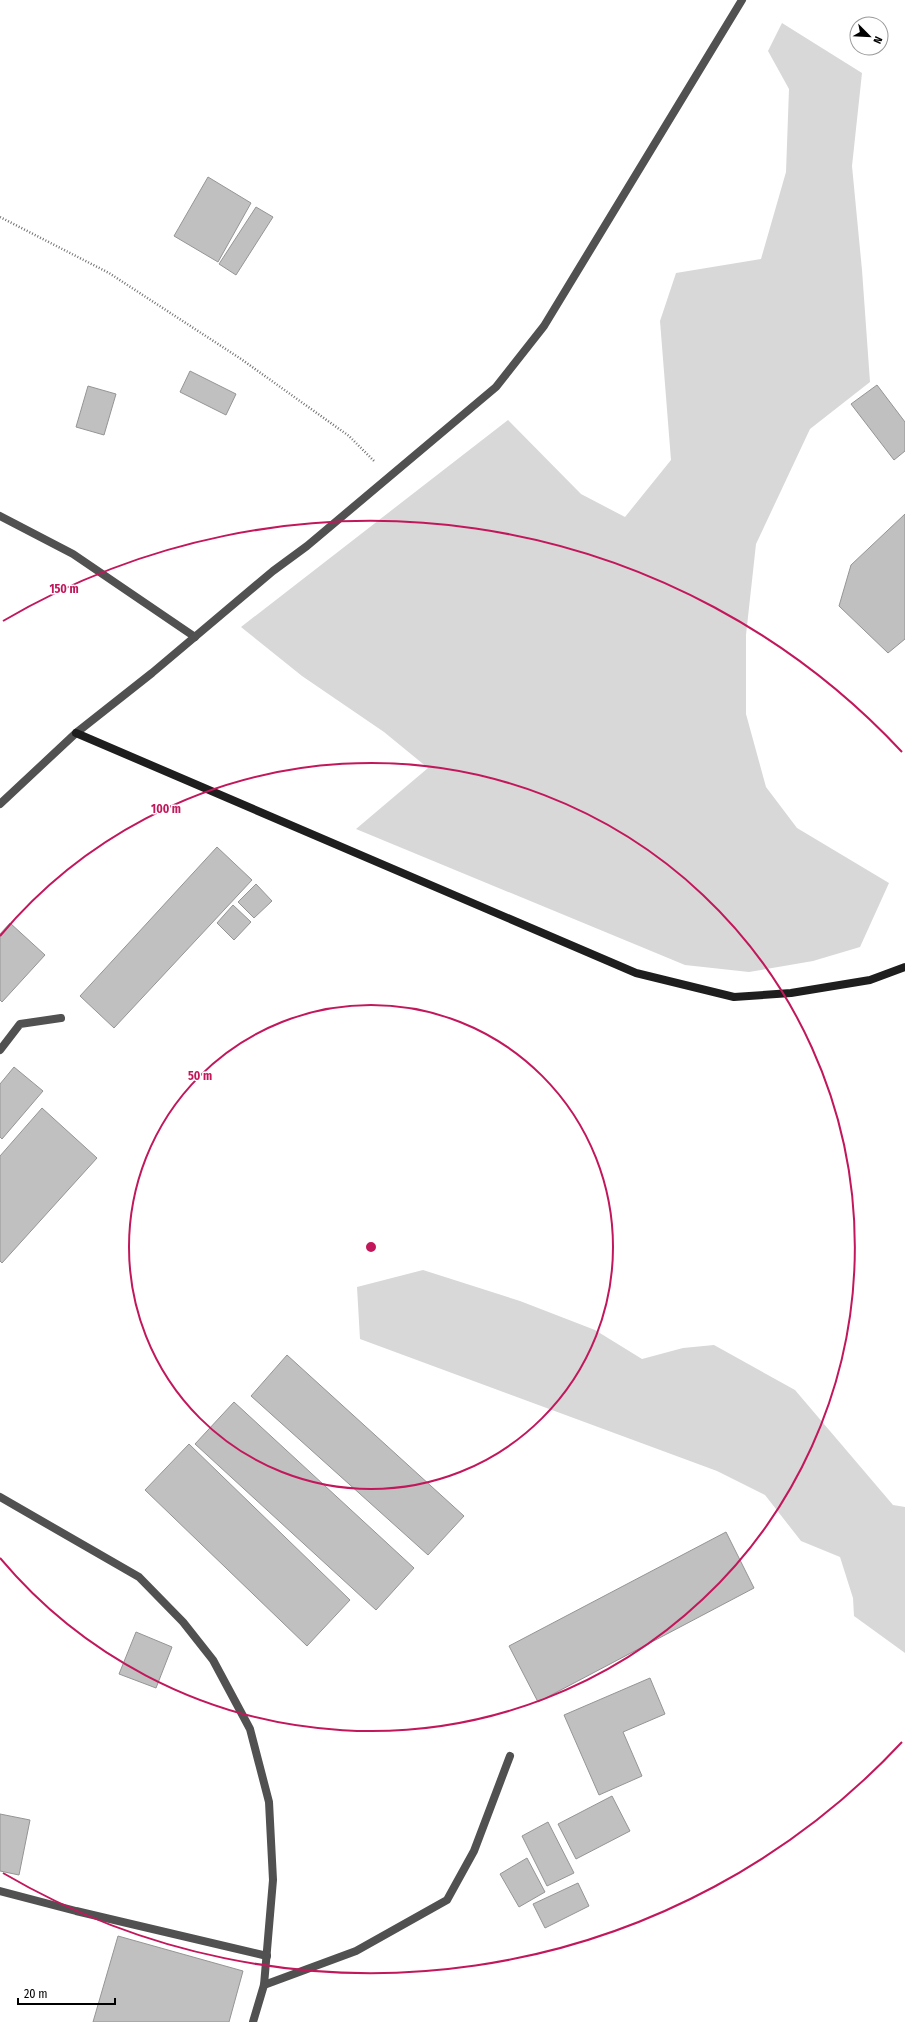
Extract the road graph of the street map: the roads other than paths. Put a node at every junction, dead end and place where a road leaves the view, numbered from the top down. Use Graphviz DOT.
graph roads {
  1 [pos="742,0"];
  2 [pos="0,516"];
  3 [pos="195,637"];
  4 [pos="76,733"];
  5 [pos="0,804"];
  6 [pos="905,967"];
  7 [pos="61,1018"];
  8 [pos="0,1050"];
  9 [pos="0,1497"];
  10 [pos="510,1756"];
  11 [pos="0,1891"];
  12 [pos="267,1956"];
  13 [pos="264,1985"];
  14 [pos="252,2022"];
  1 -- 3 [label="street"];
  2 -- 3 [label="street"];
  3 -- 4 [label="street"];
  4 -- 5 [label="street"];
  4 -- 6 [label="street"];
  7 -- 8 [label="street"];
  9 -- 12 [label="street"];
  10 -- 13 [label="street"];
  11 -- 12 [label="street"];
  12 -- 13 [label="street"];
  13 -- 14 [label="street"];
}
